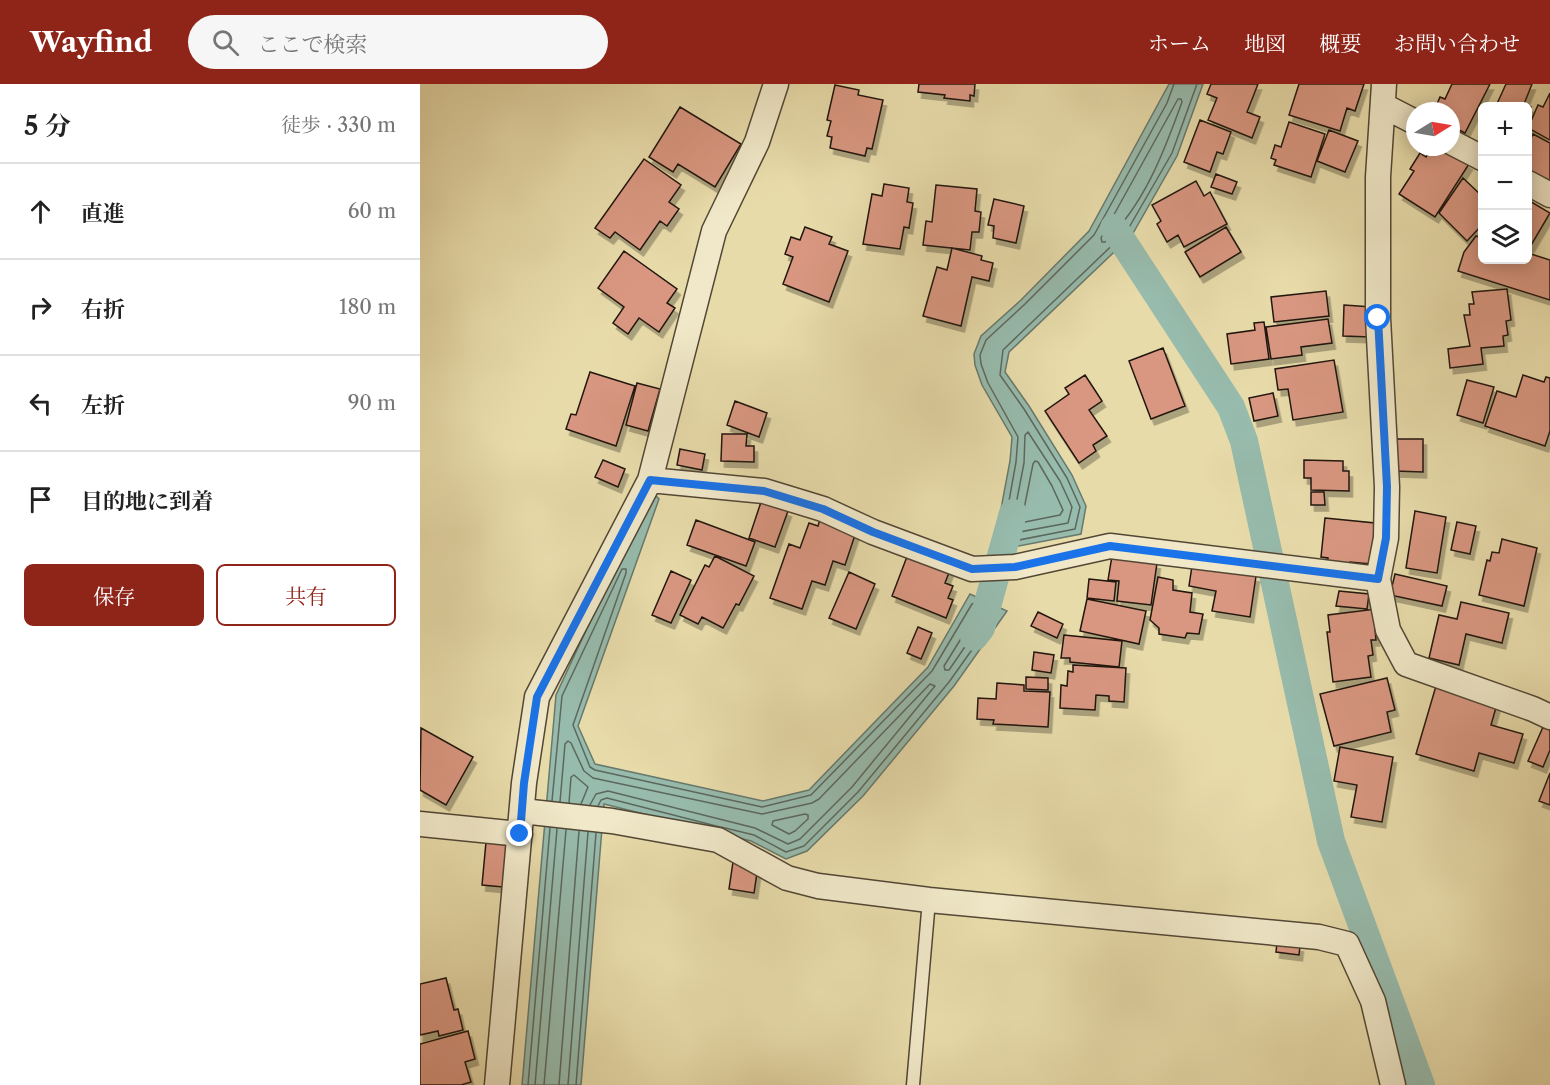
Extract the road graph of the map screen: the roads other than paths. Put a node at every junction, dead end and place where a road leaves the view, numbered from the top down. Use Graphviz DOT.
graph roads {
  1 [pos="776,84"];
  2 [pos="1384,95"];
  3 [pos="1406,114"];
  4 [pos="1460,147"];
  5 [pos="1478,157"];
  6 [pos="1532,186"];
  7 [pos="1550,195"];
  8 [pos="650,480"];
  9 [pos="1378,579"];
  10 [pos="1550,717"];
  11 [pos="521,823"];
  12 [pos="420,824"];
  13 [pos="929,900"];
  14 [pos="497,1085"];
  15 [pos="913,1085"];
  16 [pos="1394,1085"];
  1 -- 8 [label="street"];
  2 -- 3 [label="street"];
  2 -- 9 [label="street"];
  4 -- 5 [label="street"];
  6 -- 7 [label="street"];
  8 -- 9 [label="street"];
  8 -- 11 [label="street"];
  9 -- 10 [label="street"];
  11 -- 12 [label="street"];
  11 -- 13 [label="street"];
  11 -- 14 [label="street"];
  13 -- 15 [label="lane"];
  13 -- 16 [label="street"];
}
